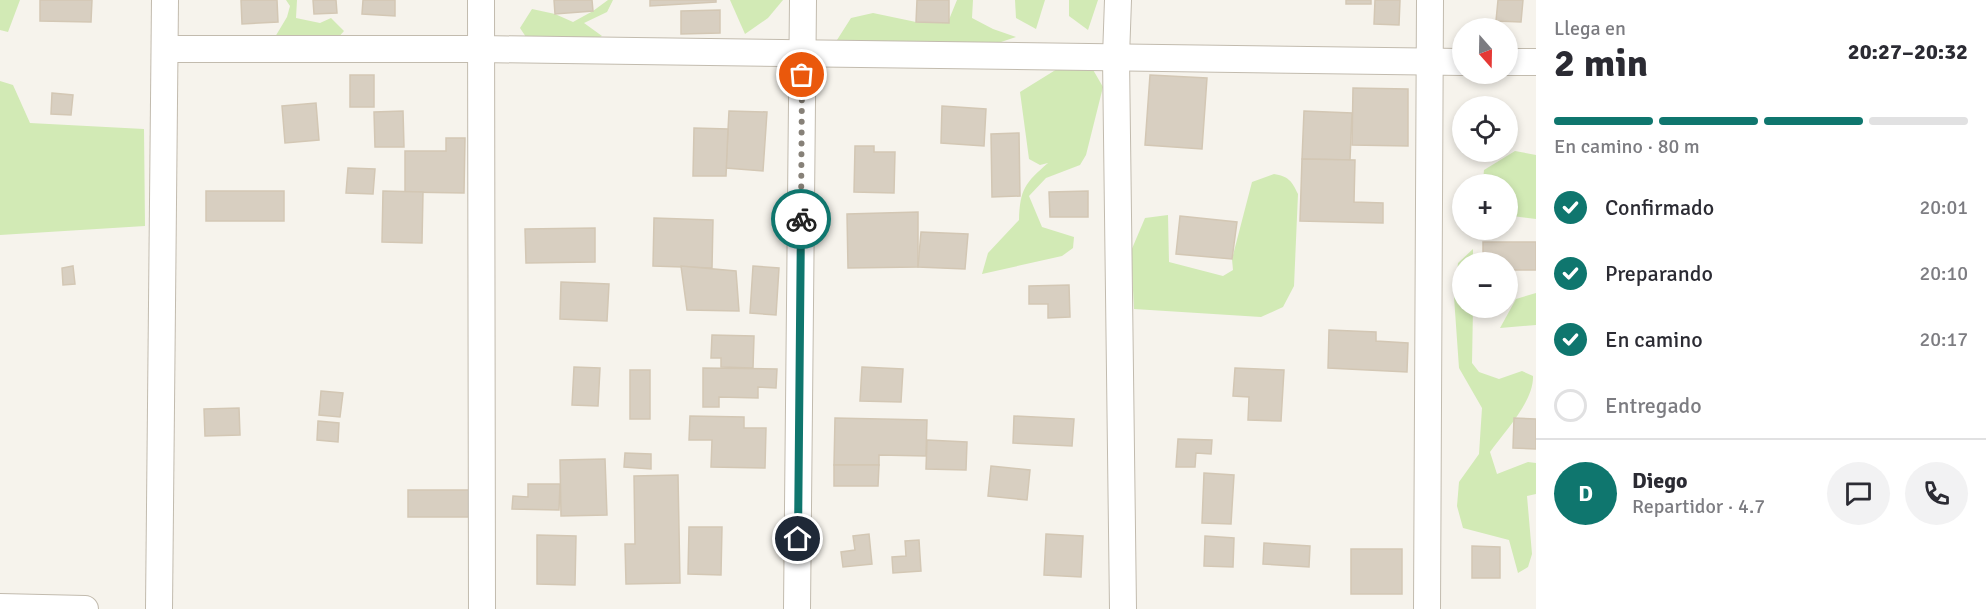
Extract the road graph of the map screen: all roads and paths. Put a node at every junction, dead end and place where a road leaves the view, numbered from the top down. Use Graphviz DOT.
graph roads {
  1 [pos="165,0"];
  2 [pos="481,0"];
  3 [pos="803,0"];
  4 [pos="1118,0"];
  5 [pos="1430,0"];
  6 [pos="166,49"];
  7 [pos="480,49"];
  8 [pos="802,52"];
  9 [pos="1116,57"];
  10 [pos="1429,62"];
  11 [pos="1452,62"];
  12 [pos="1518,62"];
  13 [pos="1536,62"];
  14 [pos="0,607"];
  15 [pos="85,609"];
  16 [pos="159,609"];
  17 [pos="482,609"];
  18 [pos="797,609"];
  19 [pos="1123,609"];
  20 [pos="1427,609"];
  1 -- 6 [label="street"];
  2 -- 7 [label="street"];
  3 -- 8 [label="street"];
  4 -- 9 [label="street"];
  5 -- 10 [label="street"];
  6 -- 7 [label="street"];
  6 -- 16 [label="street"];
  7 -- 8 [label="street"];
  7 -- 17 [label="street"];
  8 -- 9 [label="street"];
  8 -- 18 [label="street"];
  9 -- 10 [label="street"];
  9 -- 19 [label="street"];
  10 -- 11 [label="street"];
  10 -- 20 [label="street"];
  12 -- 13 [label="street"];
  14 -- 15 [label="street"];
}
